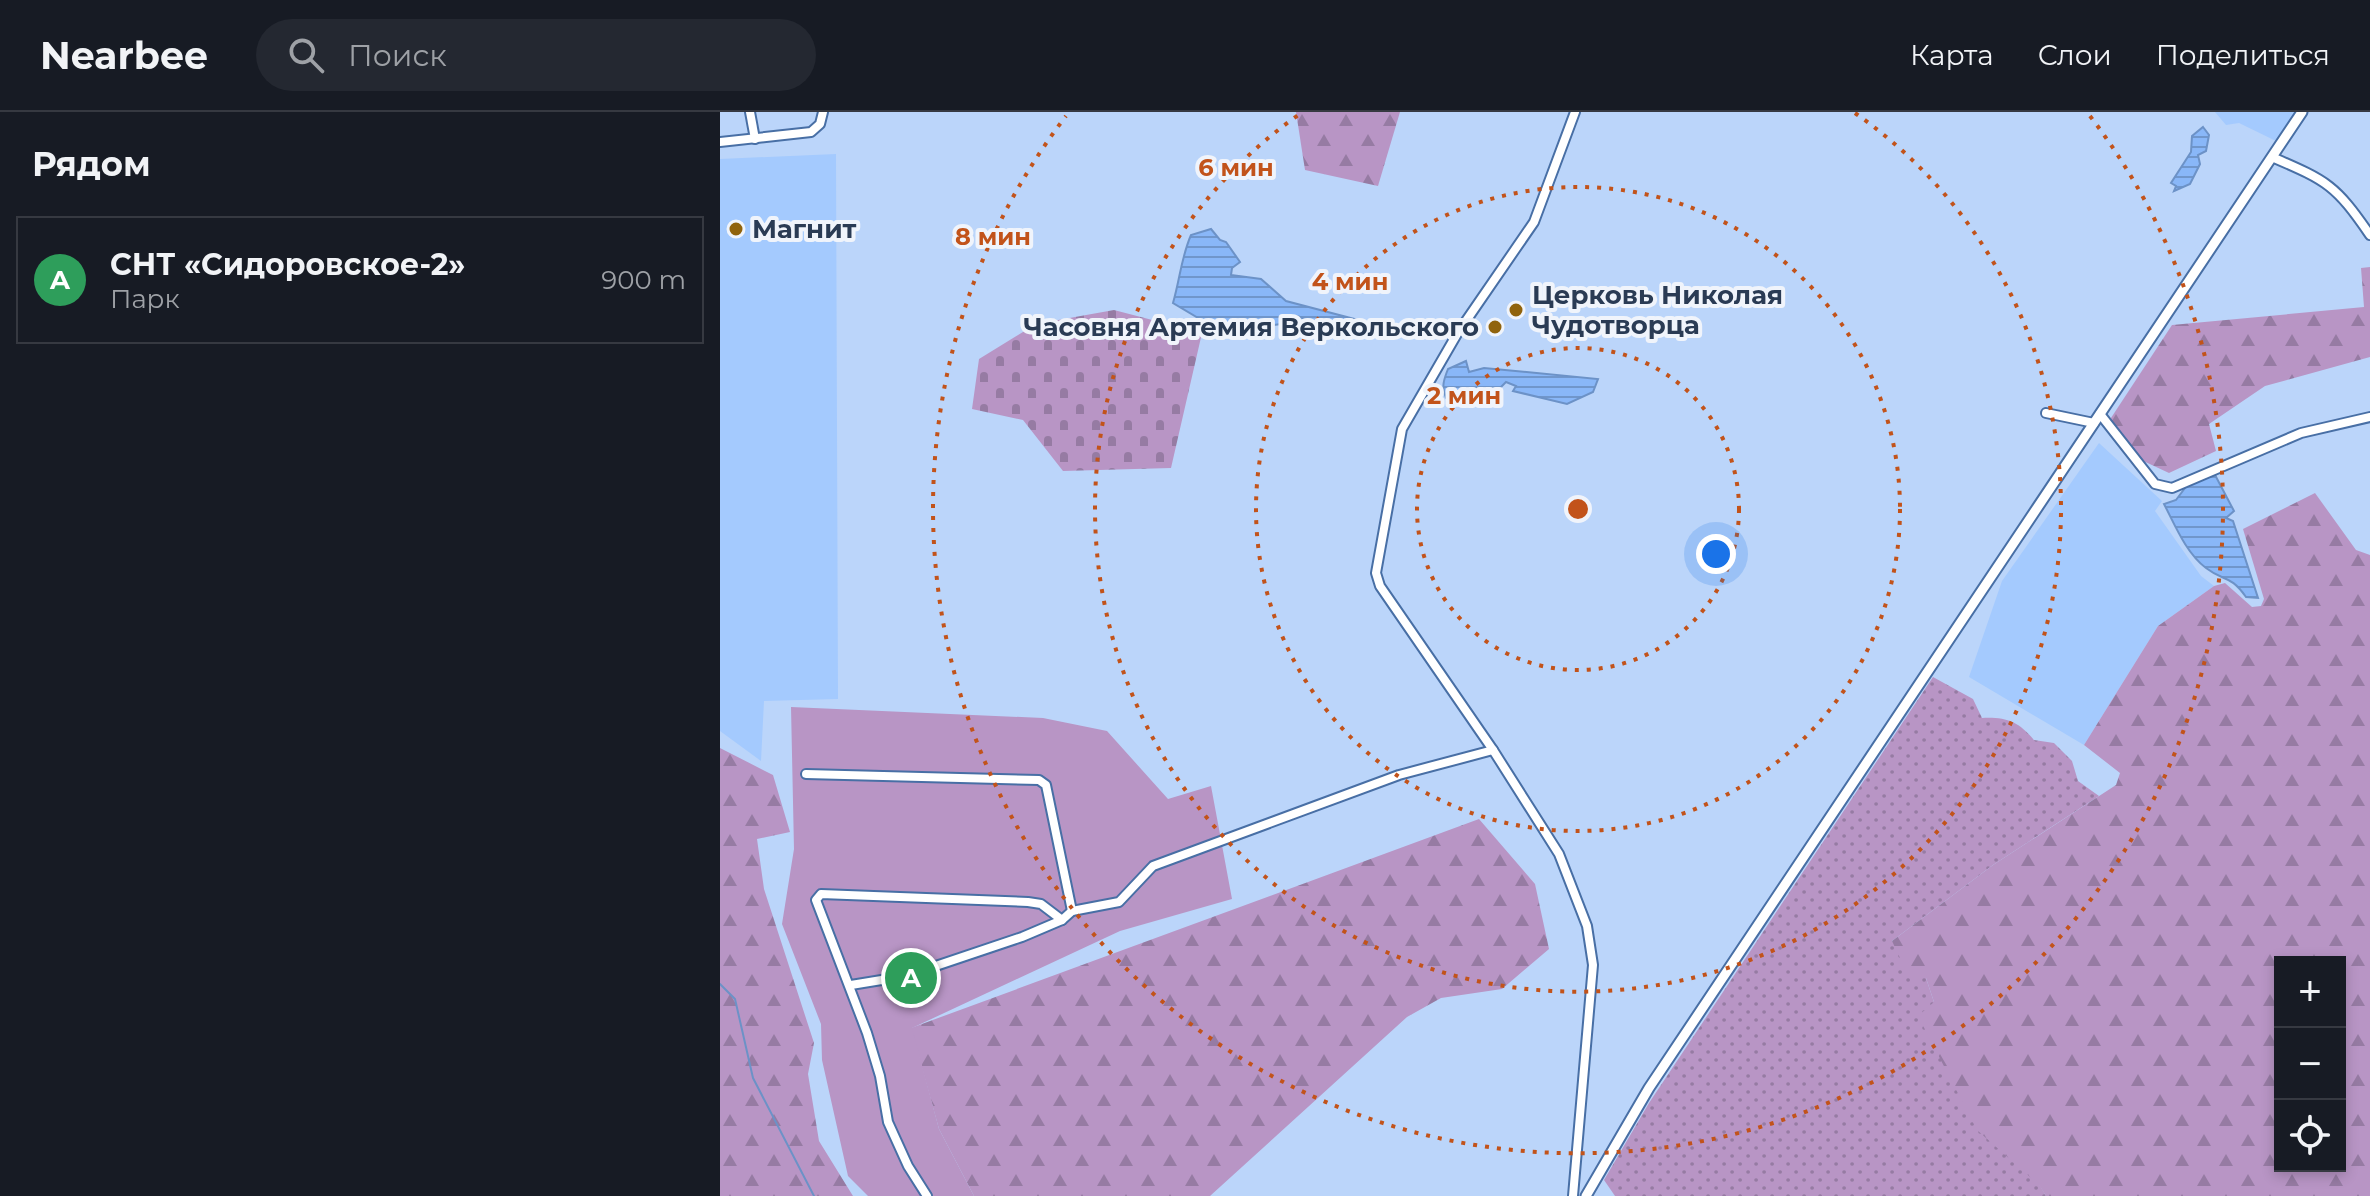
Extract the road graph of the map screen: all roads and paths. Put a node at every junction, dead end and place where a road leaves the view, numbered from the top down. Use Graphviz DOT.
graph roads {
  1 [pos="750,112"];
  2 [pos="823,112"];
  3 [pos="1575,112"];
  4 [pos="2302,112"];
  5 [pos="755,139"];
  6 [pos="720,142"];
  7 [pos="2272,157"];
  8 [pos="2370,235"];
  9 [pos="2046,413"];
  10 [pos="2370,417"];
  11 [pos="2097,418"];
  12 [pos="1493,750"];
  13 [pos="806,774"];
  14 [pos="1072,911"];
  15 [pos="1062,920"];
  16 [pos="851,985"];
  17 [pos="927,1196"];
  18 [pos="1573,1196"];
  19 [pos="1586,1196"];
  1 -- 5 [label="street"];
  2 -- 5 [label="street"];
  3 -- 12 [label="street"];
  4 -- 7 [label="street"];
  5 -- 6 [label="street"];
  7 -- 8 [label="street"];
  7 -- 11 [label="street"];
  9 -- 11 [label="street"];
  10 -- 11 [label="street"];
  11 -- 19 [label="street"];
  12 -- 14 [label="street"];
  12 -- 18 [label="street"];
  13 -- 14 [label="street"];
  14 -- 15 [label="street"];
  15 -- 16 [label="street"];
  15 -- 16 [label="street"];
  16 -- 17 [label="street"];
}
